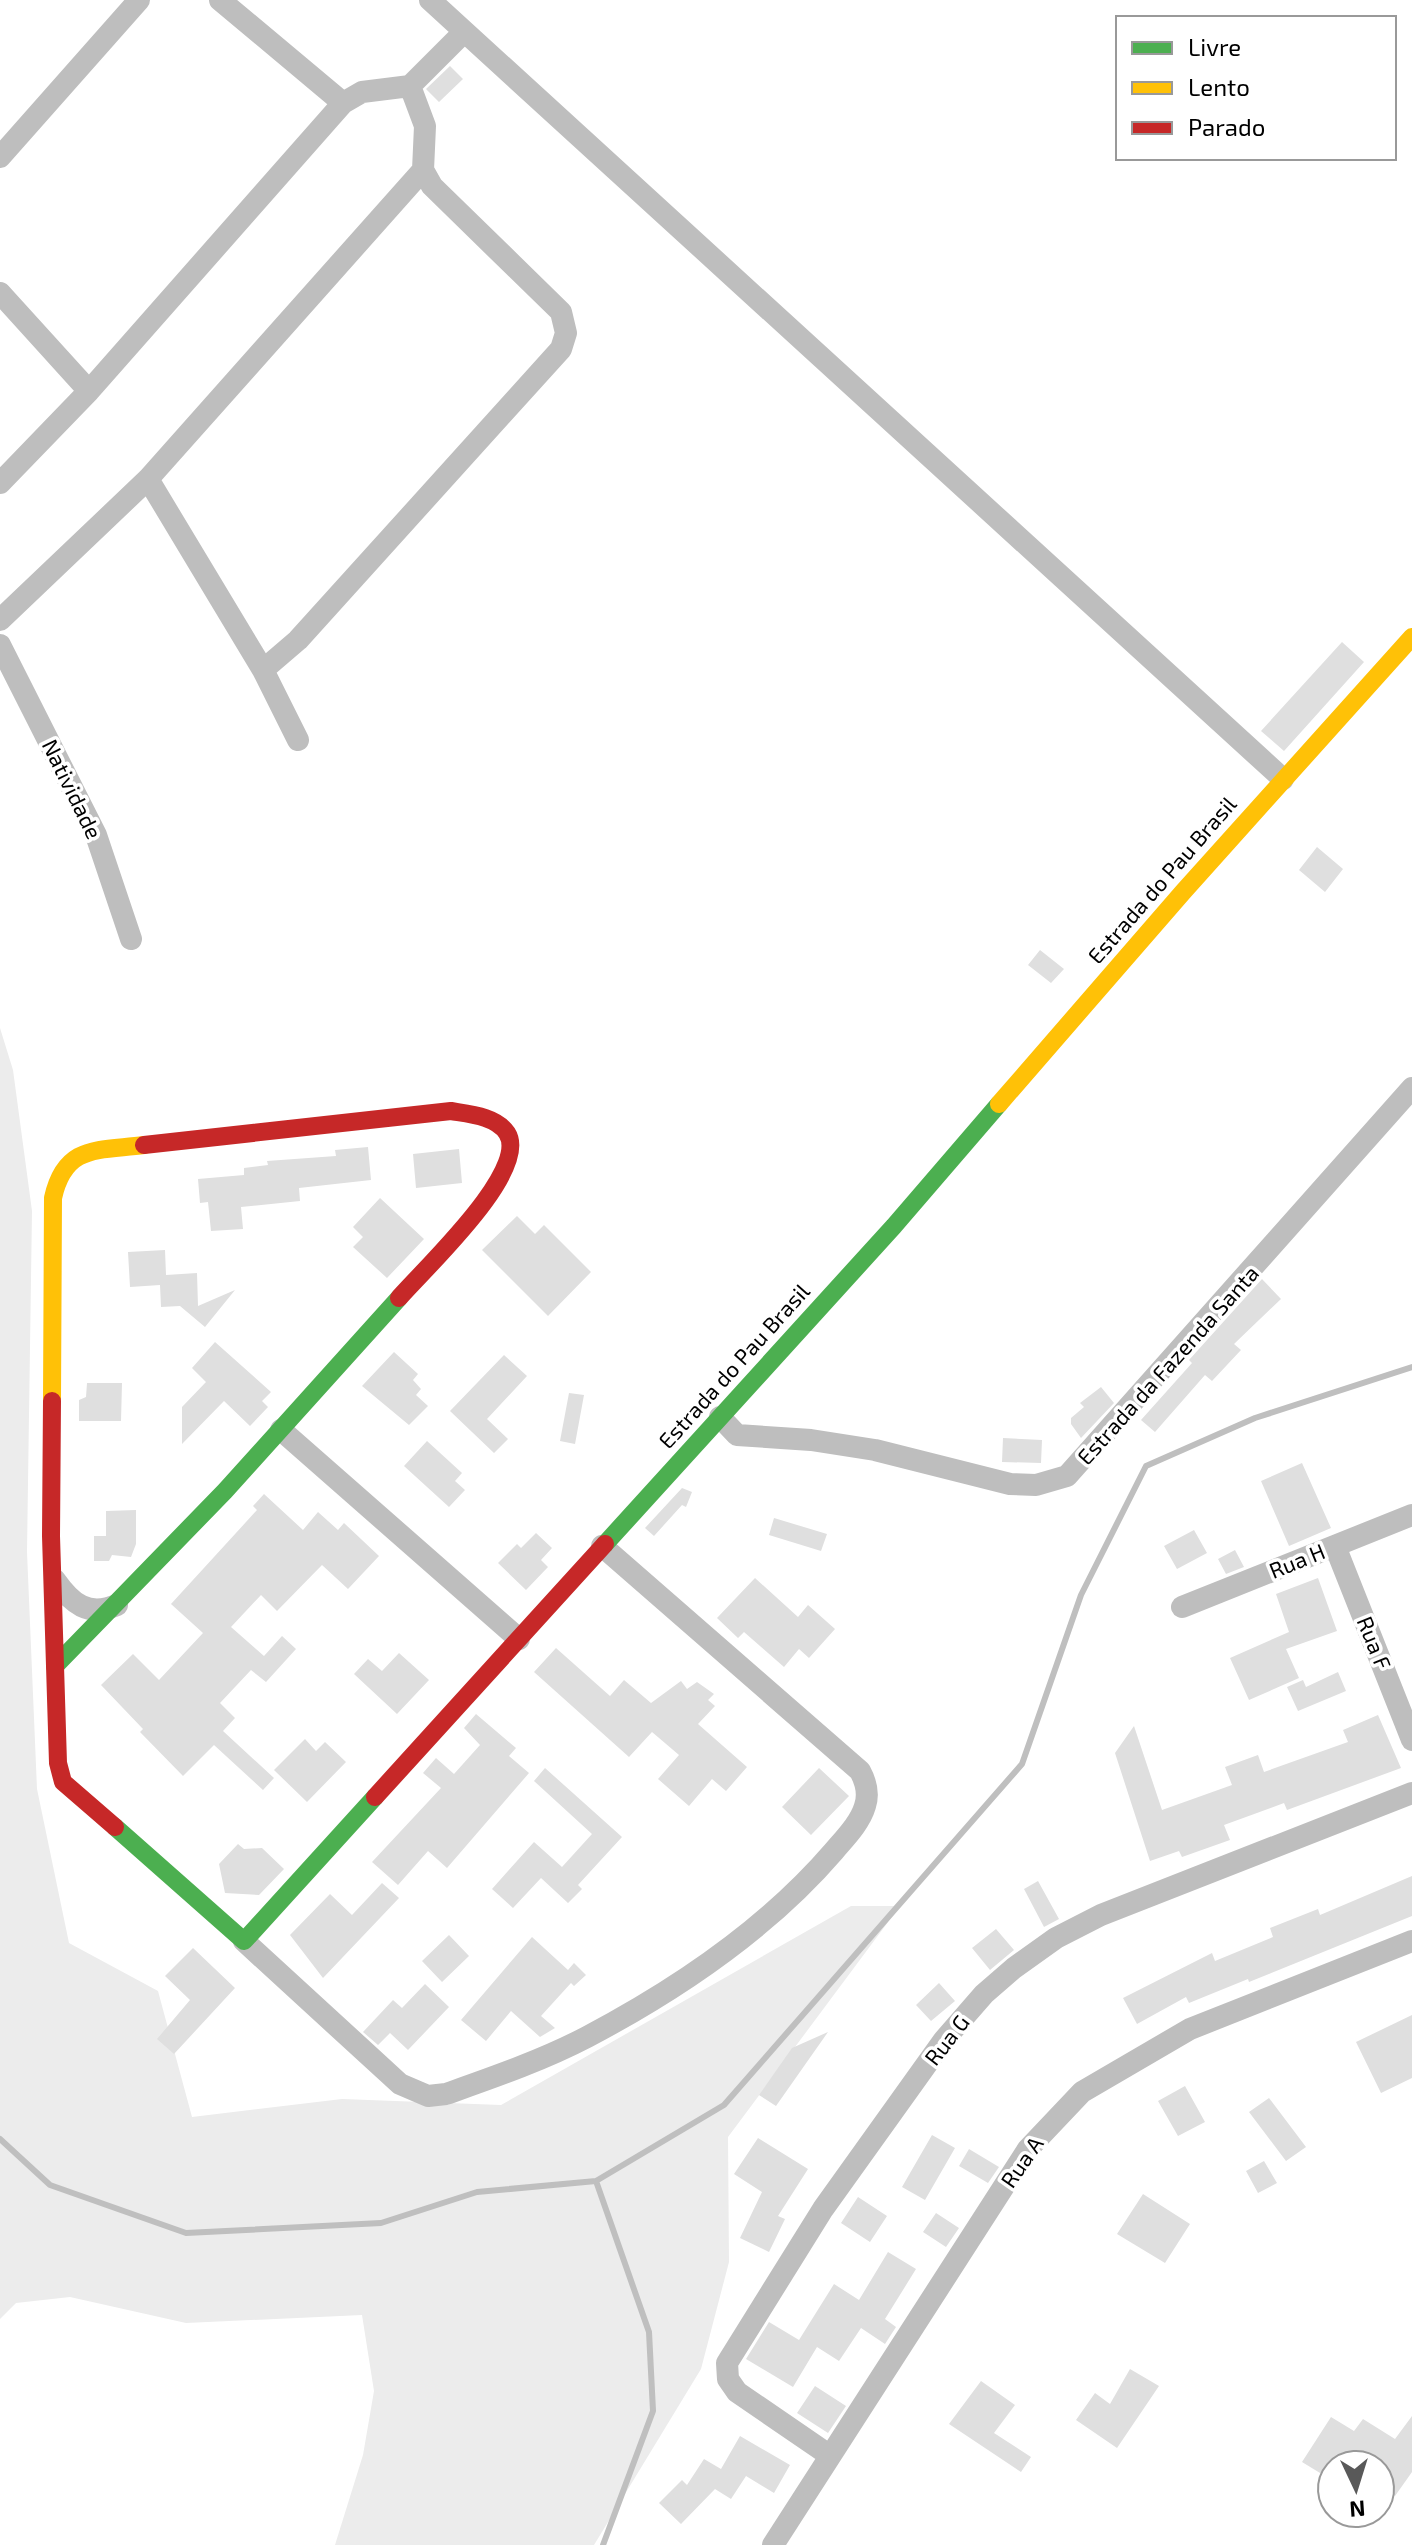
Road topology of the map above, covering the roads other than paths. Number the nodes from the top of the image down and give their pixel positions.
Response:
1 (139, 0) edge
2 (220, 0) edge
3 (430, 0) edge
4 (464, 32) junction
5 (410, 86) junction
6 (343, 103) junction
7 (0, 157) edge
8 (423, 170) junction
9 (0, 293) edge
10 (89, 391) junction
11 (148, 479) junction
12 (0, 483) edge
13 (0, 620) edge
14 (1412, 637) edge
15 (0, 645) edge
16 (263, 670) junction
17 (298, 740) dead end
18 (1283, 779) junction
19 (131, 939) dead end
20 (1412, 1088) edge
21 (720, 1417) junction
22 (281, 1430) junction
23 (1412, 1515) edge
24 (602, 1546) junction
25 (1335, 1546) junction
26 (55, 1580) junction
27 (118, 1604) junction
28 (1182, 1607) dead end
29 (519, 1639) junction
30 (55, 1666) junction
31 (1412, 1740) edge
32 (1412, 1793) edge
33 (244, 1941) junction
34 (1412, 1941) edge
35 (829, 2455) junction
36 (773, 2545) edge

1 - 7 street
2 - 6 street
3 - 4 street
4 - 5 street
4 - 18 street
5 - 6 street
5 - 8 street
6 - 10 street
8 - 11 street
8 - 16 street
9 - 10 street
10 - 12 street
11 - 13 street
11 - 16 street
14 - 18 street, Estrada do Pau Brasil
15 - 19 street, Natividade
16 - 17 street
18 - 21 street, Estrada do Pau Brasil
20 - 21 street, Estrada da Fazenda Santa
21 - 24 street, Estrada do Pau Brasil
22 - 26 street
22 - 27 street
22 - 29 street
23 - 25 street, Rua H
24 - 29 street, Estrada do Pau Brasil
24 - 33 street
25 - 28 street, Rua H
25 - 31 street, Rua F
26 - 27 street
26 - 30 street
27 - 30 street
29 - 33 street, Estrada do Pau Brasil
30 - 33 street
32 - 35 street, Rua G
34 - 35 street, Rua A
35 - 36 street, Rua A

